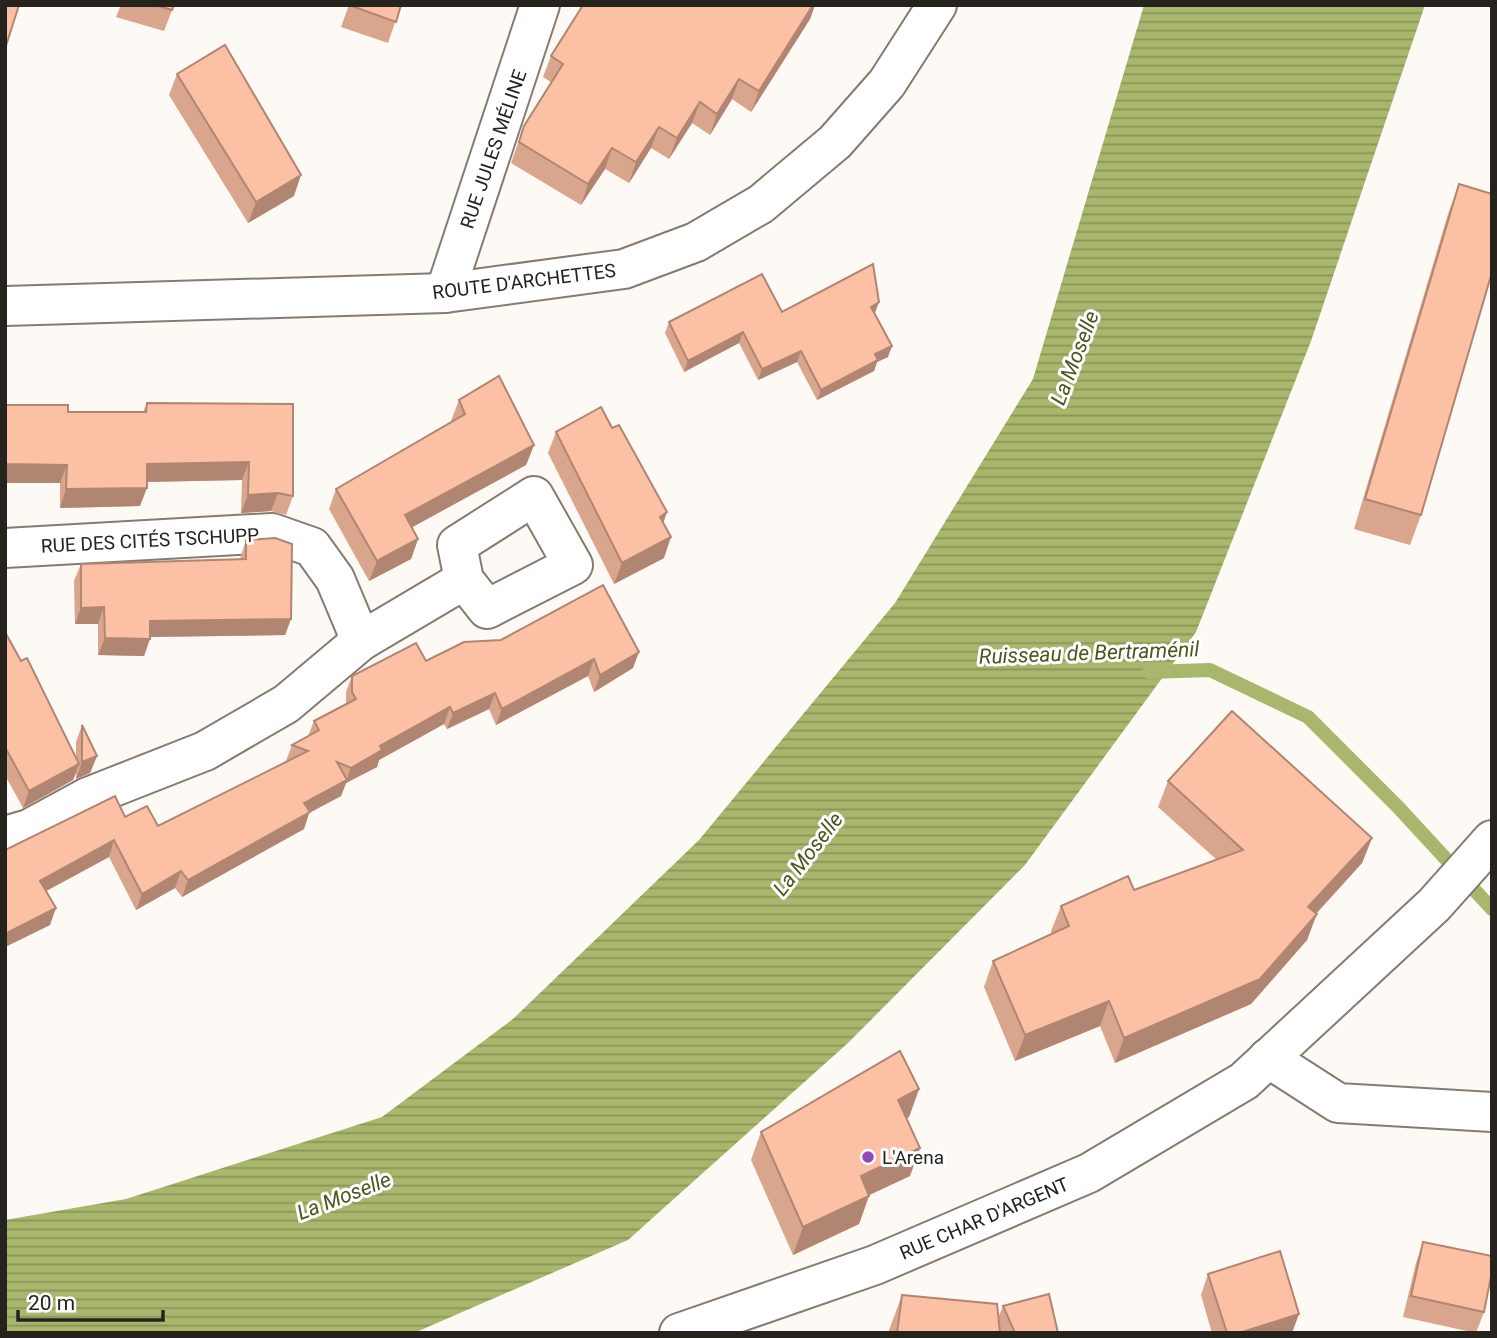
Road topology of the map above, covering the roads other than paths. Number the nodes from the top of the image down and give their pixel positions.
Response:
1 (540, 5) edge
2 (937, 5) edge
3 (445, 293) junction
4 (5, 306) edge
5 (5, 548) edge
6 (464, 580) dead end
7 (361, 641) junction
8 (5, 835) edge
9 (1492, 840) edge
10 (1268, 1058) junction
11 (1492, 1112) edge
12 (678, 1333) edge

1 - 3 street, RUE JULES MÉLINE
2 - 3 street, ROUTE D'ARCHETTES
3 - 4 street, ROUTE D'ARCHETTES
5 - 7 street, RUE DES CITÉS TSCHUPP
6 - 7 street
7 - 8 street
9 - 10 street, RUE CHAR D'ARGENT
10 - 11 street
10 - 12 street, RUE CHAR D'ARGENT

